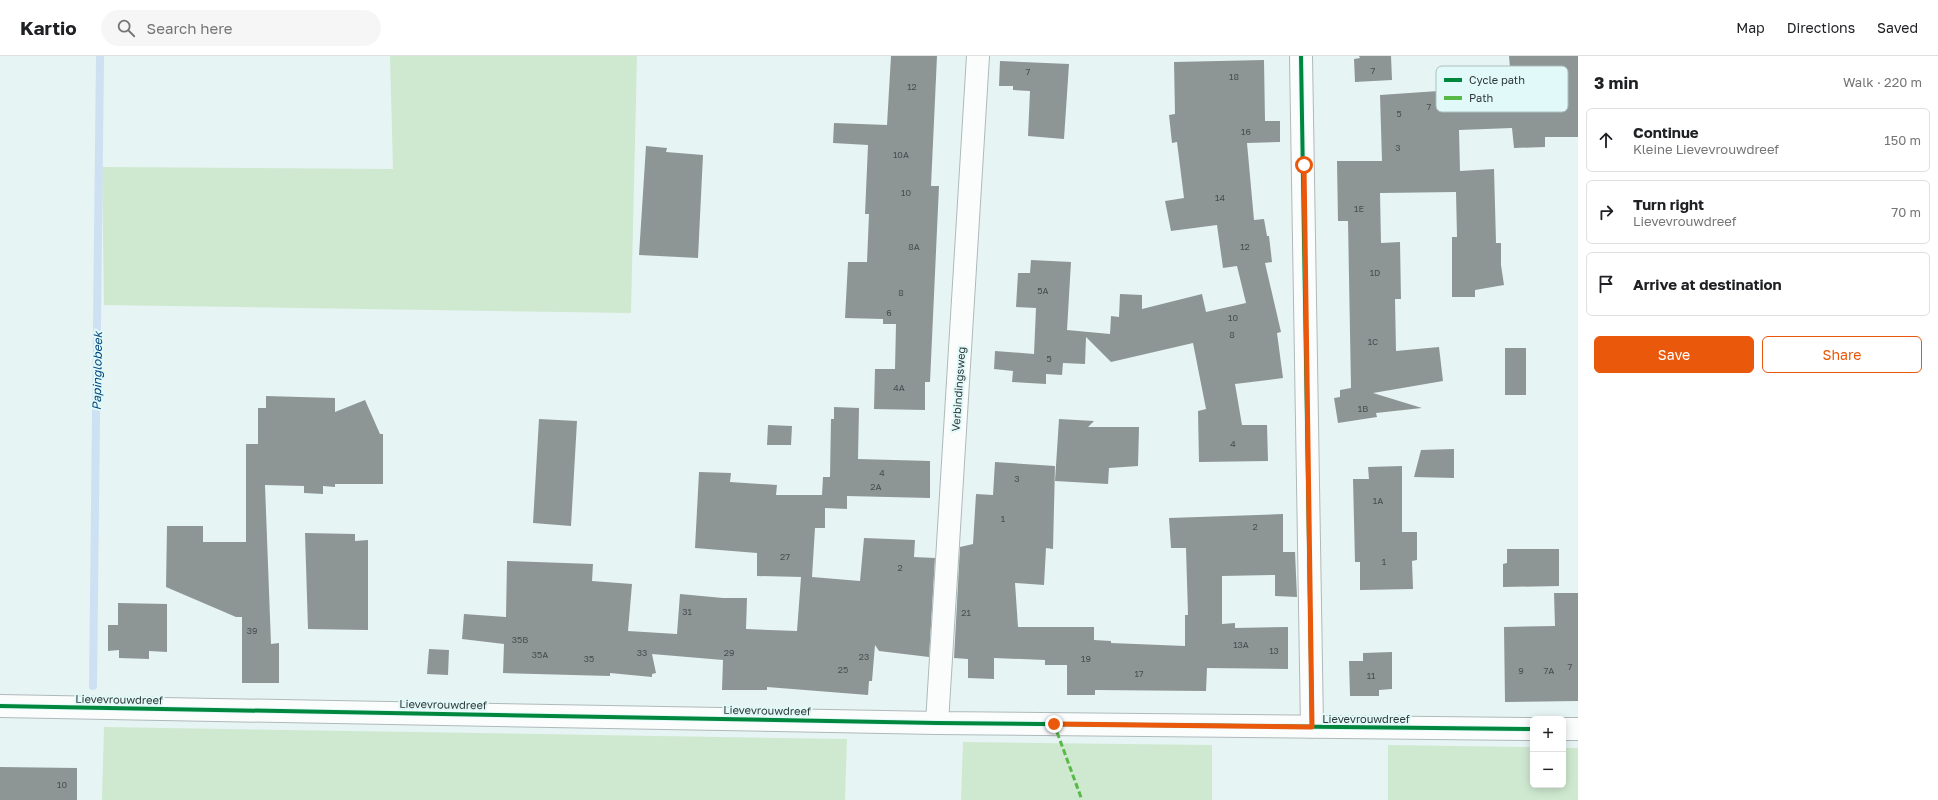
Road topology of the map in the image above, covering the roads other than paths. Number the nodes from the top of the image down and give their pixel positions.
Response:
1 (978, 56) edge
2 (1301, 56) edge
3 (0, 706) edge
4 (937, 723) junction
5 (1312, 727) junction
6 (1530, 729) edge
7 (1566, 729) edge
8 (1578, 729) edge

1 - 4 street, Verbindingsweg
2 - 5 street
3 - 4 street, Lievevrouwdreef
4 - 5 street, Lievevrouwdreef
5 - 6 street, Lievevrouwdreef
7 - 8 street

